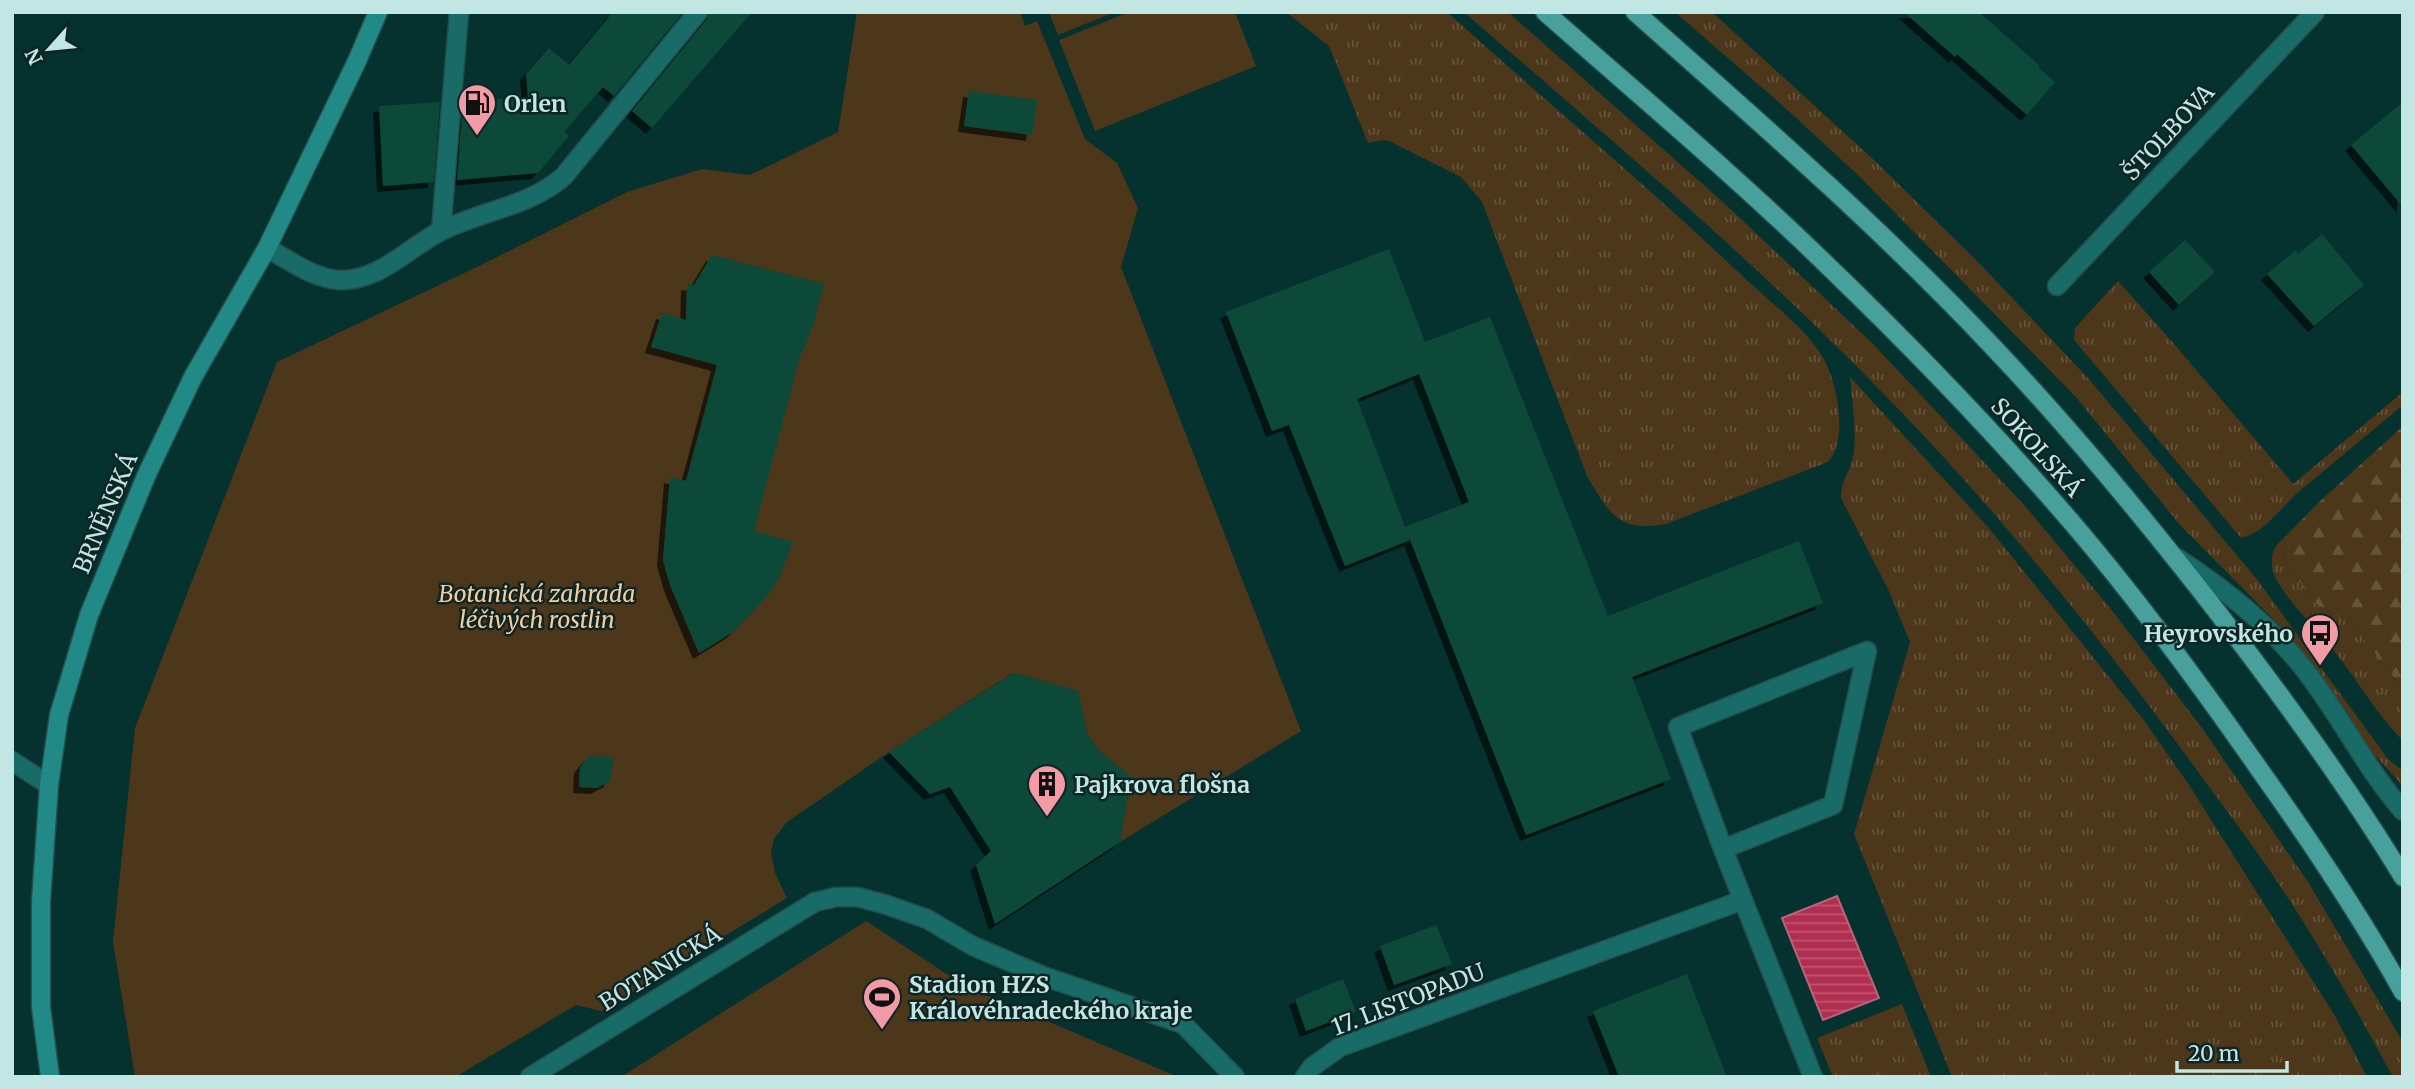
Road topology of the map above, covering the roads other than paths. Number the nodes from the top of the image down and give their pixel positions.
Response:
1 (377, 12) edge
2 (458, 12) edge
3 (698, 12) edge
4 (1545, 12) edge
5 (1635, 12) edge
6 (2315, 12) edge
7 (441, 231) junction
8 (267, 248) junction
9 (2057, 286) dead end
10 (2173, 555) junction
11 (12, 761) edge
12 (49, 785) junction
13 (2403, 811) edge
14 (1723, 849) junction
15 (2403, 877) edge
16 (1743, 900) junction
17 (2403, 992) edge
18 (50, 1077) edge
19 (530, 1077) edge
20 (1235, 1077) edge
21 (1306, 1077) edge
22 (1813, 1077) edge

1 - 8 street, BRNĚNSKÁ
2 - 7 street
3 - 7 street
4 - 17 main road, SOKOLSKÁ
5 - 10 main road, SOKOLSKÁ
6 - 9 street, ŠTOLBOVA
7 - 8 street
8 - 12 street, BRNĚNSKÁ
10 - 13 street
10 - 15 main road, SOKOLSKÁ
11 - 12 street
12 - 18 street, BRNĚNSKÁ
14 - 14 street
14 - 16 street
16 - 21 street, 17. LISTOPADU
16 - 22 street
19 - 20 street, BOTANICKÁ

